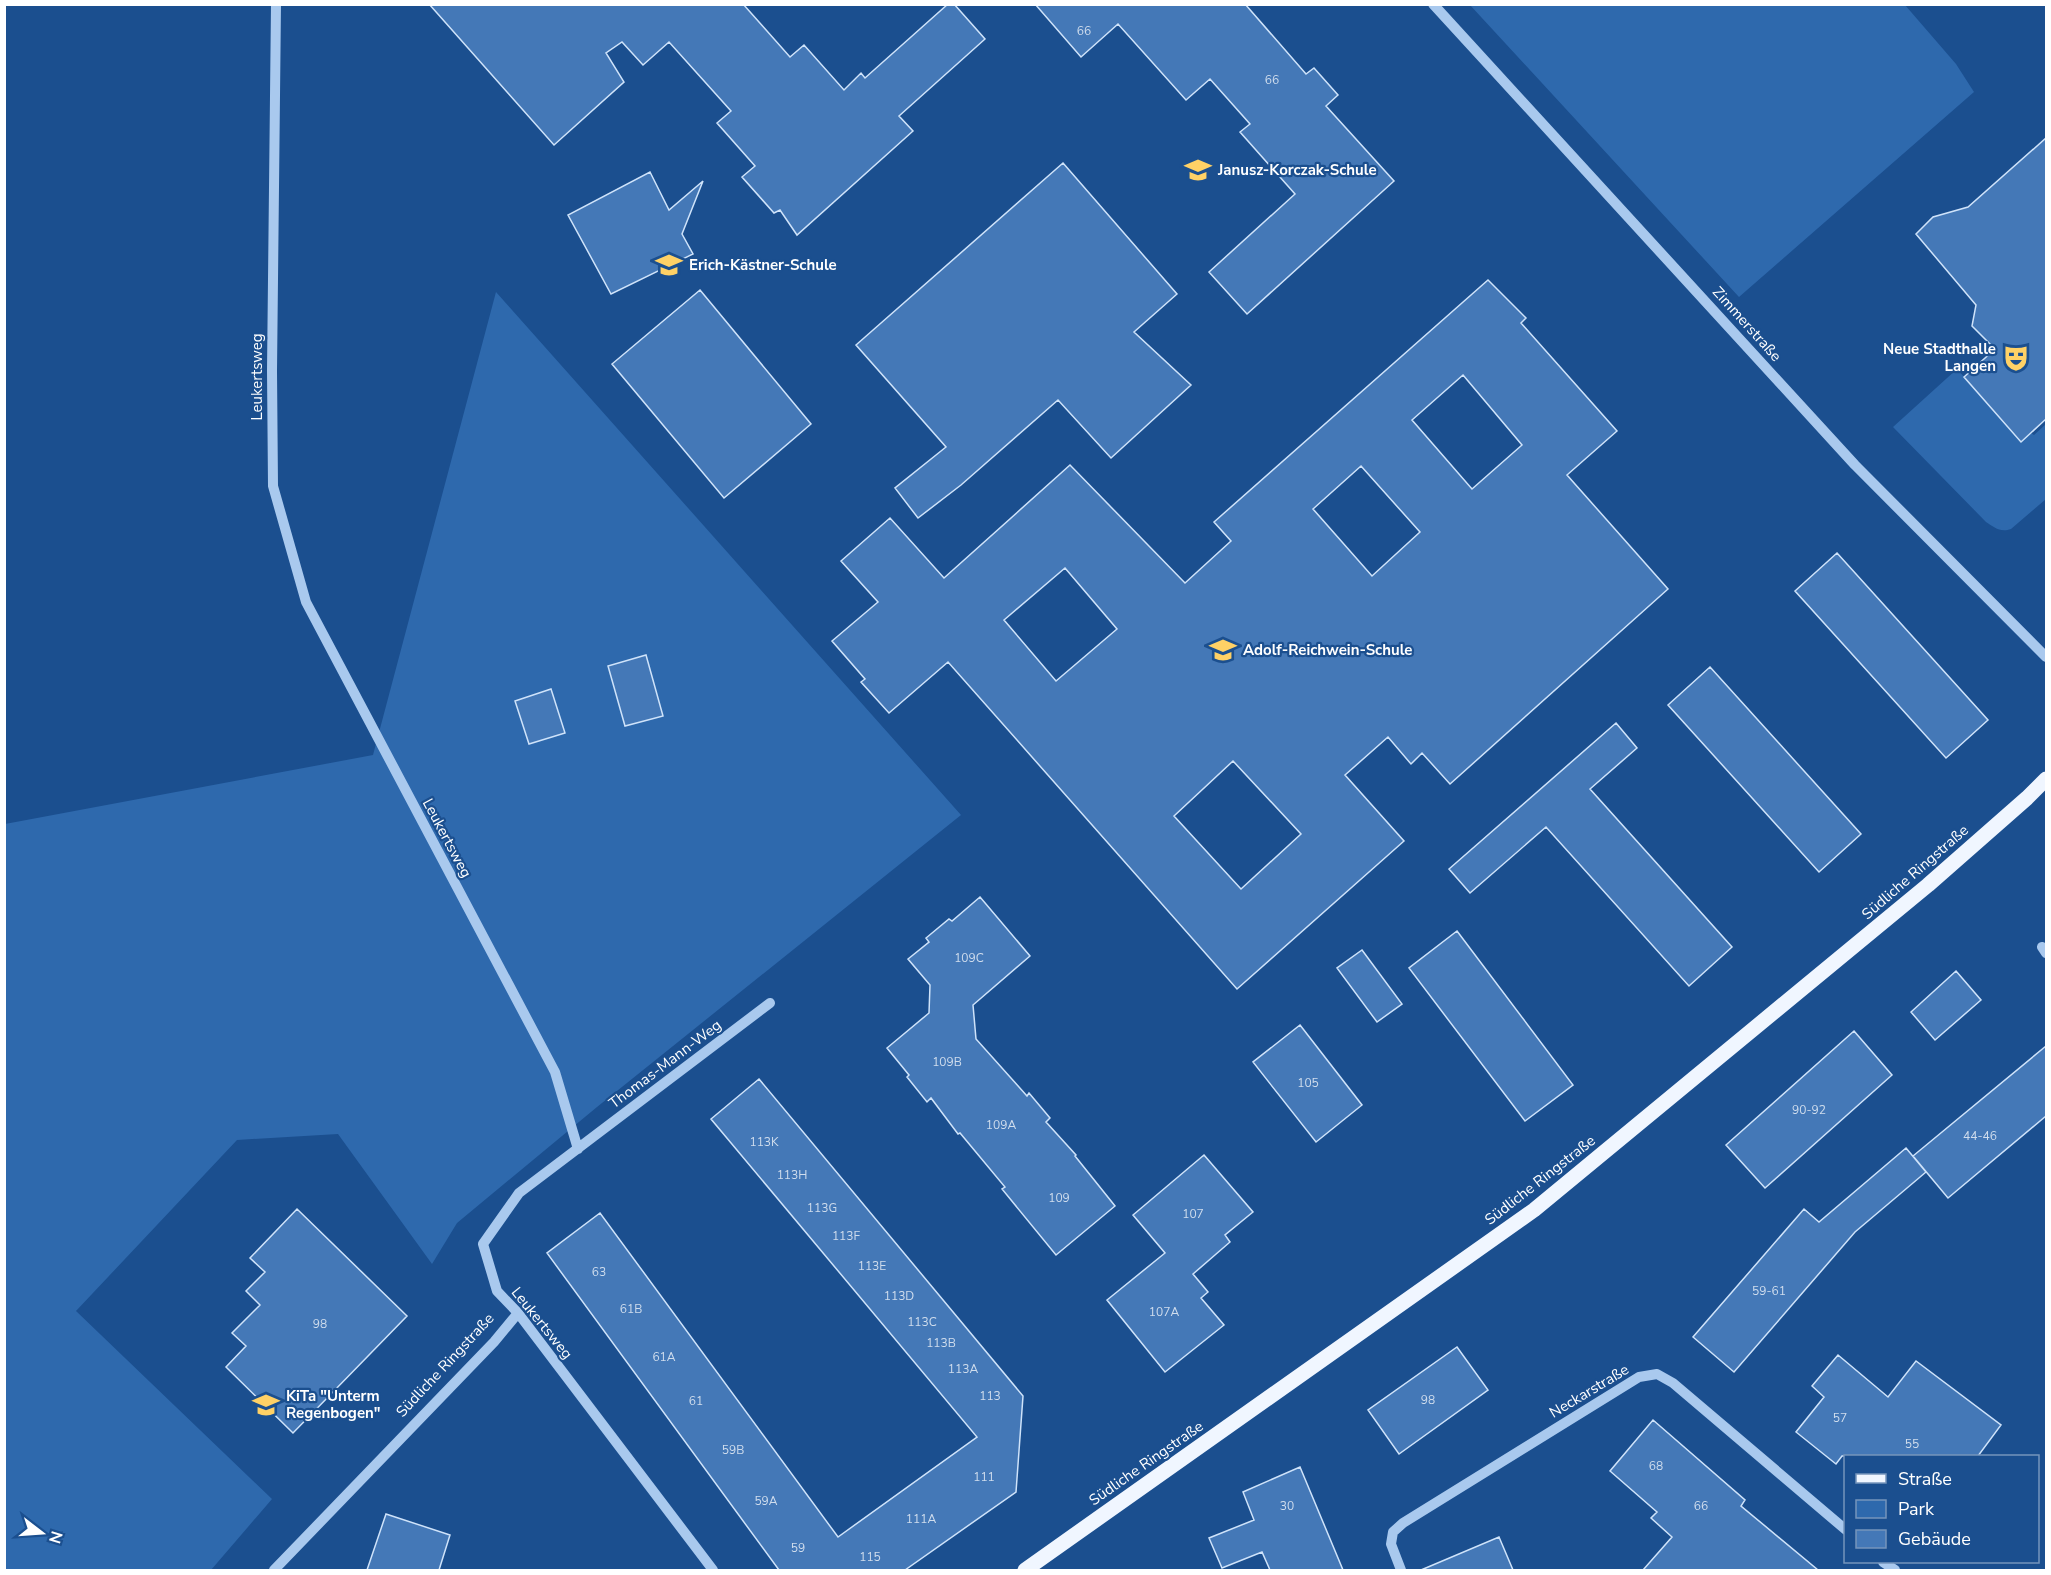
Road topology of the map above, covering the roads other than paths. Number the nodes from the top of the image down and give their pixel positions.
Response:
1 (276, 4) edge
2 (1433, 4) edge
3 (2046, 657) edge
4 (2046, 779) edge
5 (770, 1003) dead end
6 (578, 1149) junction
7 (518, 1312) junction
8 (1844, 1529) edge
9 (274, 1570) edge
10 (713, 1570) edge
11 (1026, 1570) edge
12 (1401, 1570) edge

1 - 6 street, Leukertsweg
2 - 3 street, Zimmerstraße
4 - 11 main road, Südliche Ringstraße
5 - 6 street, Thomas-Mann-Weg
6 - 7 street, Leukertsweg
7 - 9 street, Südliche Ringstraße
7 - 10 street, Leukertsweg
8 - 12 street, Neckarstraße

